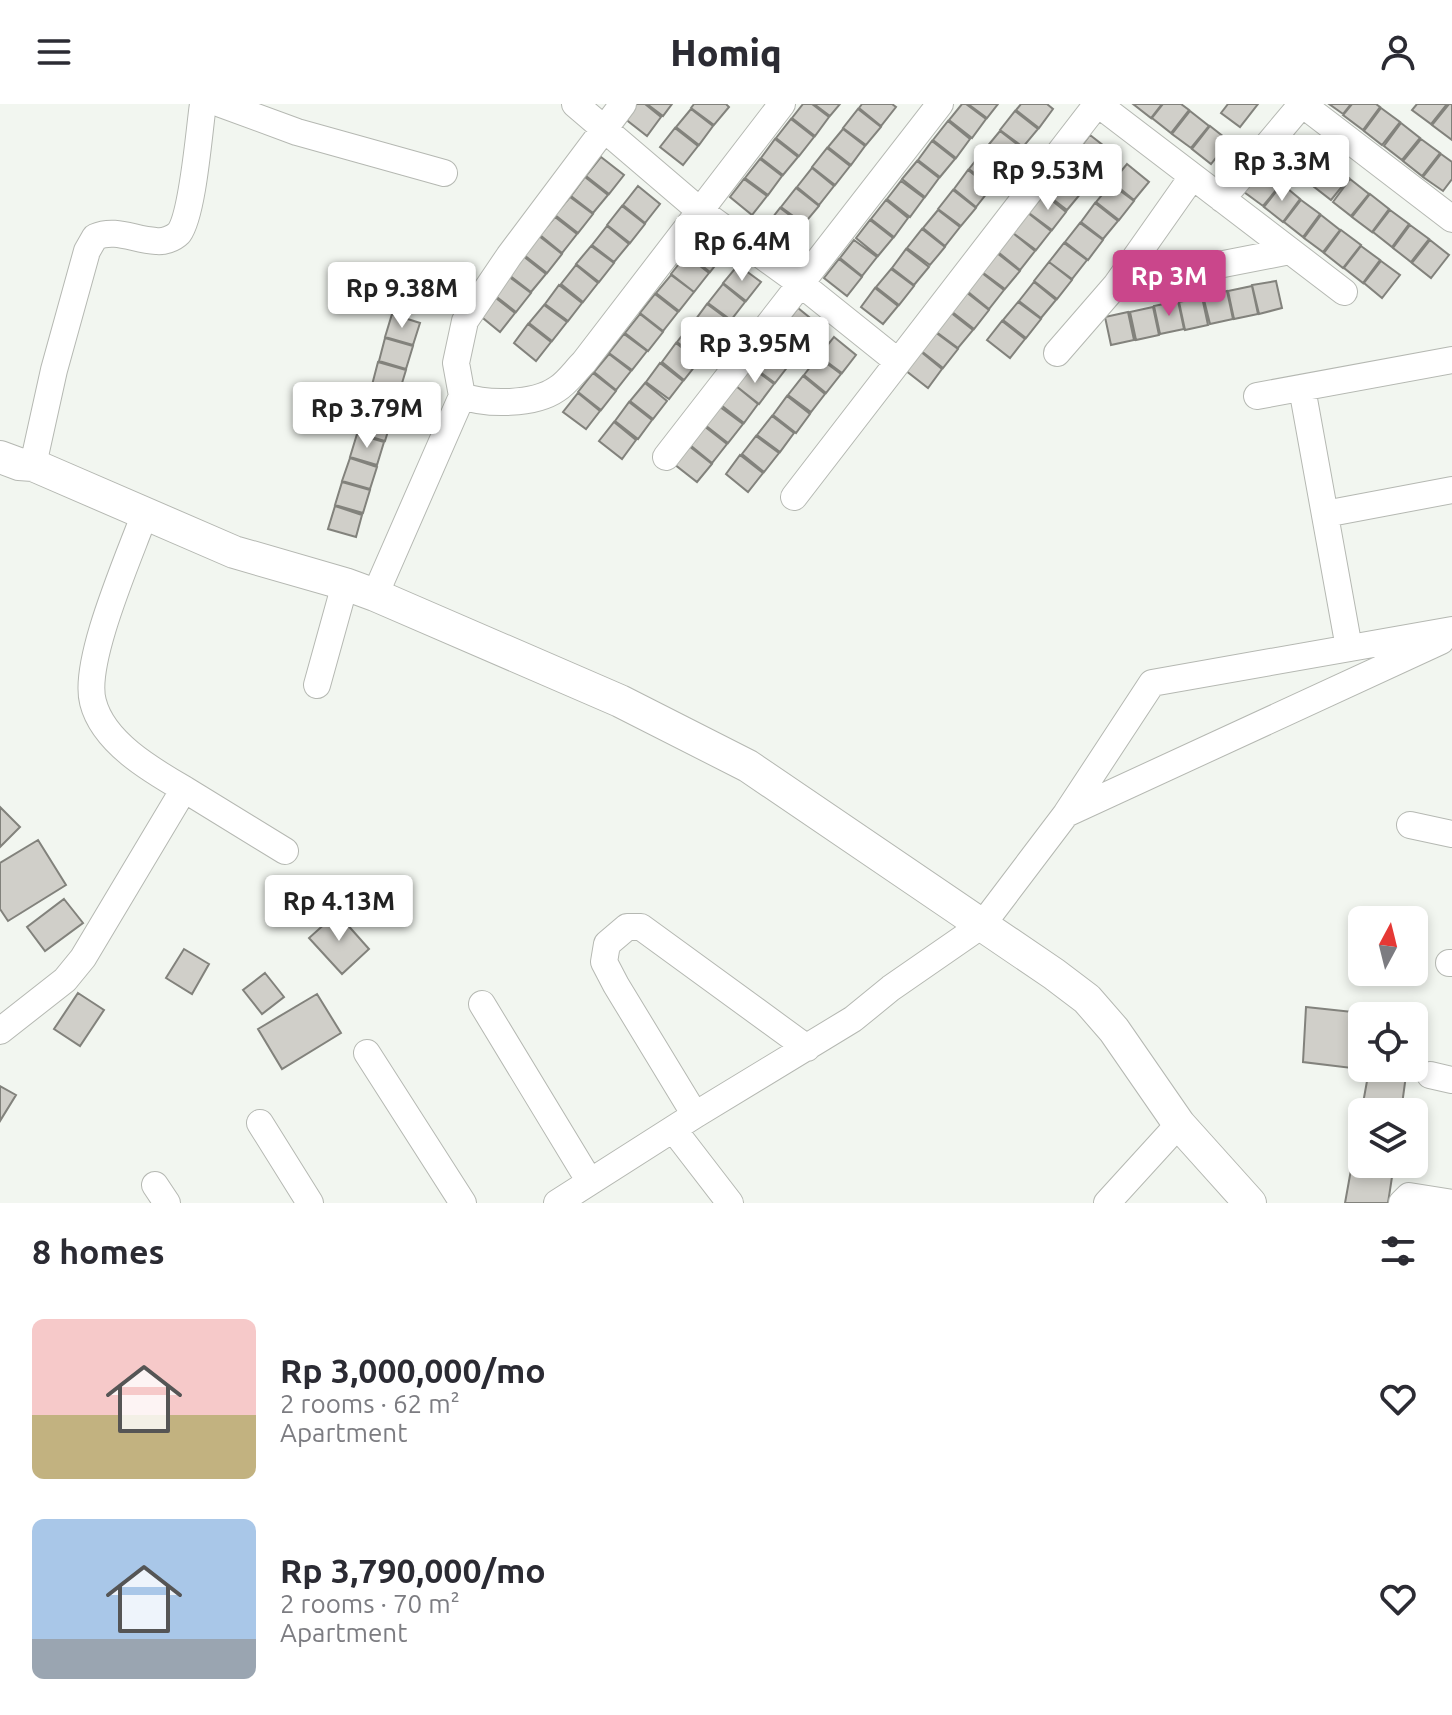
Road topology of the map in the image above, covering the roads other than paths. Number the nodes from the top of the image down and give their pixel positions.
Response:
1 (203, 104) edge
2 (221, 104) edge
3 (575, 104) edge
4 (623, 104) edge
5 (782, 104) edge
6 (940, 104) edge
7 (1098, 104) edge
8 (1302, 104) edge
9 (604, 129) junction
10 (444, 173) dead end
11 (1192, 177) junction
12 (1222, 199) junction
13 (699, 210) junction
14 (1452, 219) edge
15 (1290, 251) junction
16 (801, 284) junction
17 (1116, 285) junction
18 (1344, 292) dead end
19 (1057, 353) dead end
20 (1452, 360) edge
21 (897, 361) junction
22 (1302, 388) junction
23 (462, 396) junction
24 (1257, 396) dead end
25 (0, 457) edge
26 (666, 457) dead end
27 (33, 465) junction
28 (1452, 490) edge
29 (794, 497) dead end
30 (145, 513) junction
31 (1325, 514) junction
32 (345, 584) junction
33 (375, 595) junction
34 (1452, 630) edge
35 (1452, 636) edge
36 (1349, 648) junction
37 (317, 685) dead end
38 (184, 789) junction
39 (1066, 814) junction
40 (1410, 825) dead end
41 (1452, 834) edge
42 (285, 851) dead end
43 (982, 925) junction
44 (482, 1004) dead end
45 (0, 1031) edge
46 (807, 1048) junction
47 (367, 1053) dead end
48 (684, 1122) junction
49 (260, 1123) dead end
50 (1179, 1124) junction
51 (578, 1195) edge
52 (310, 1203) edge
53 (463, 1203) edge
54 (730, 1203) edge
55 (1107, 1203) edge
56 (1250, 1203) edge
57 (1402, 1203) edge
58 (1452, 1203) edge

1 - 27 street
2 - 10 street
3 - 9 street
4 - 9 street
5 - 13 street
6 - 16 street
7 - 11 street
7 - 21 street
8 - 12 street
8 - 14 street
9 - 13 street
9 - 23 street
11 - 12 street
11 - 17 street
12 - 15 street
13 - 16 street
13 - 23 street
15 - 17 street
15 - 18 street
16 - 21 street
16 - 26 street
17 - 19 street
20 - 22 street
21 - 29 street
22 - 24 street
22 - 31 street
23 - 33 street
25 - 27 street
27 - 30 street
28 - 31 street
30 - 32 street
30 - 38 street
31 - 36 street
32 - 33 street
32 - 37 street
33 - 43 street
34 - 36 street
35 - 39 street
36 - 39 street
38 - 42 street
38 - 45 street
39 - 43 street
40 - 41 street
43 - 46 street
43 - 50 street
44 - 51 street
46 - 48 street
46 - 48 street
47 - 53 street
48 - 51 street
48 - 54 street
49 - 52 street
50 - 55 street
50 - 56 street
57 - 58 street

